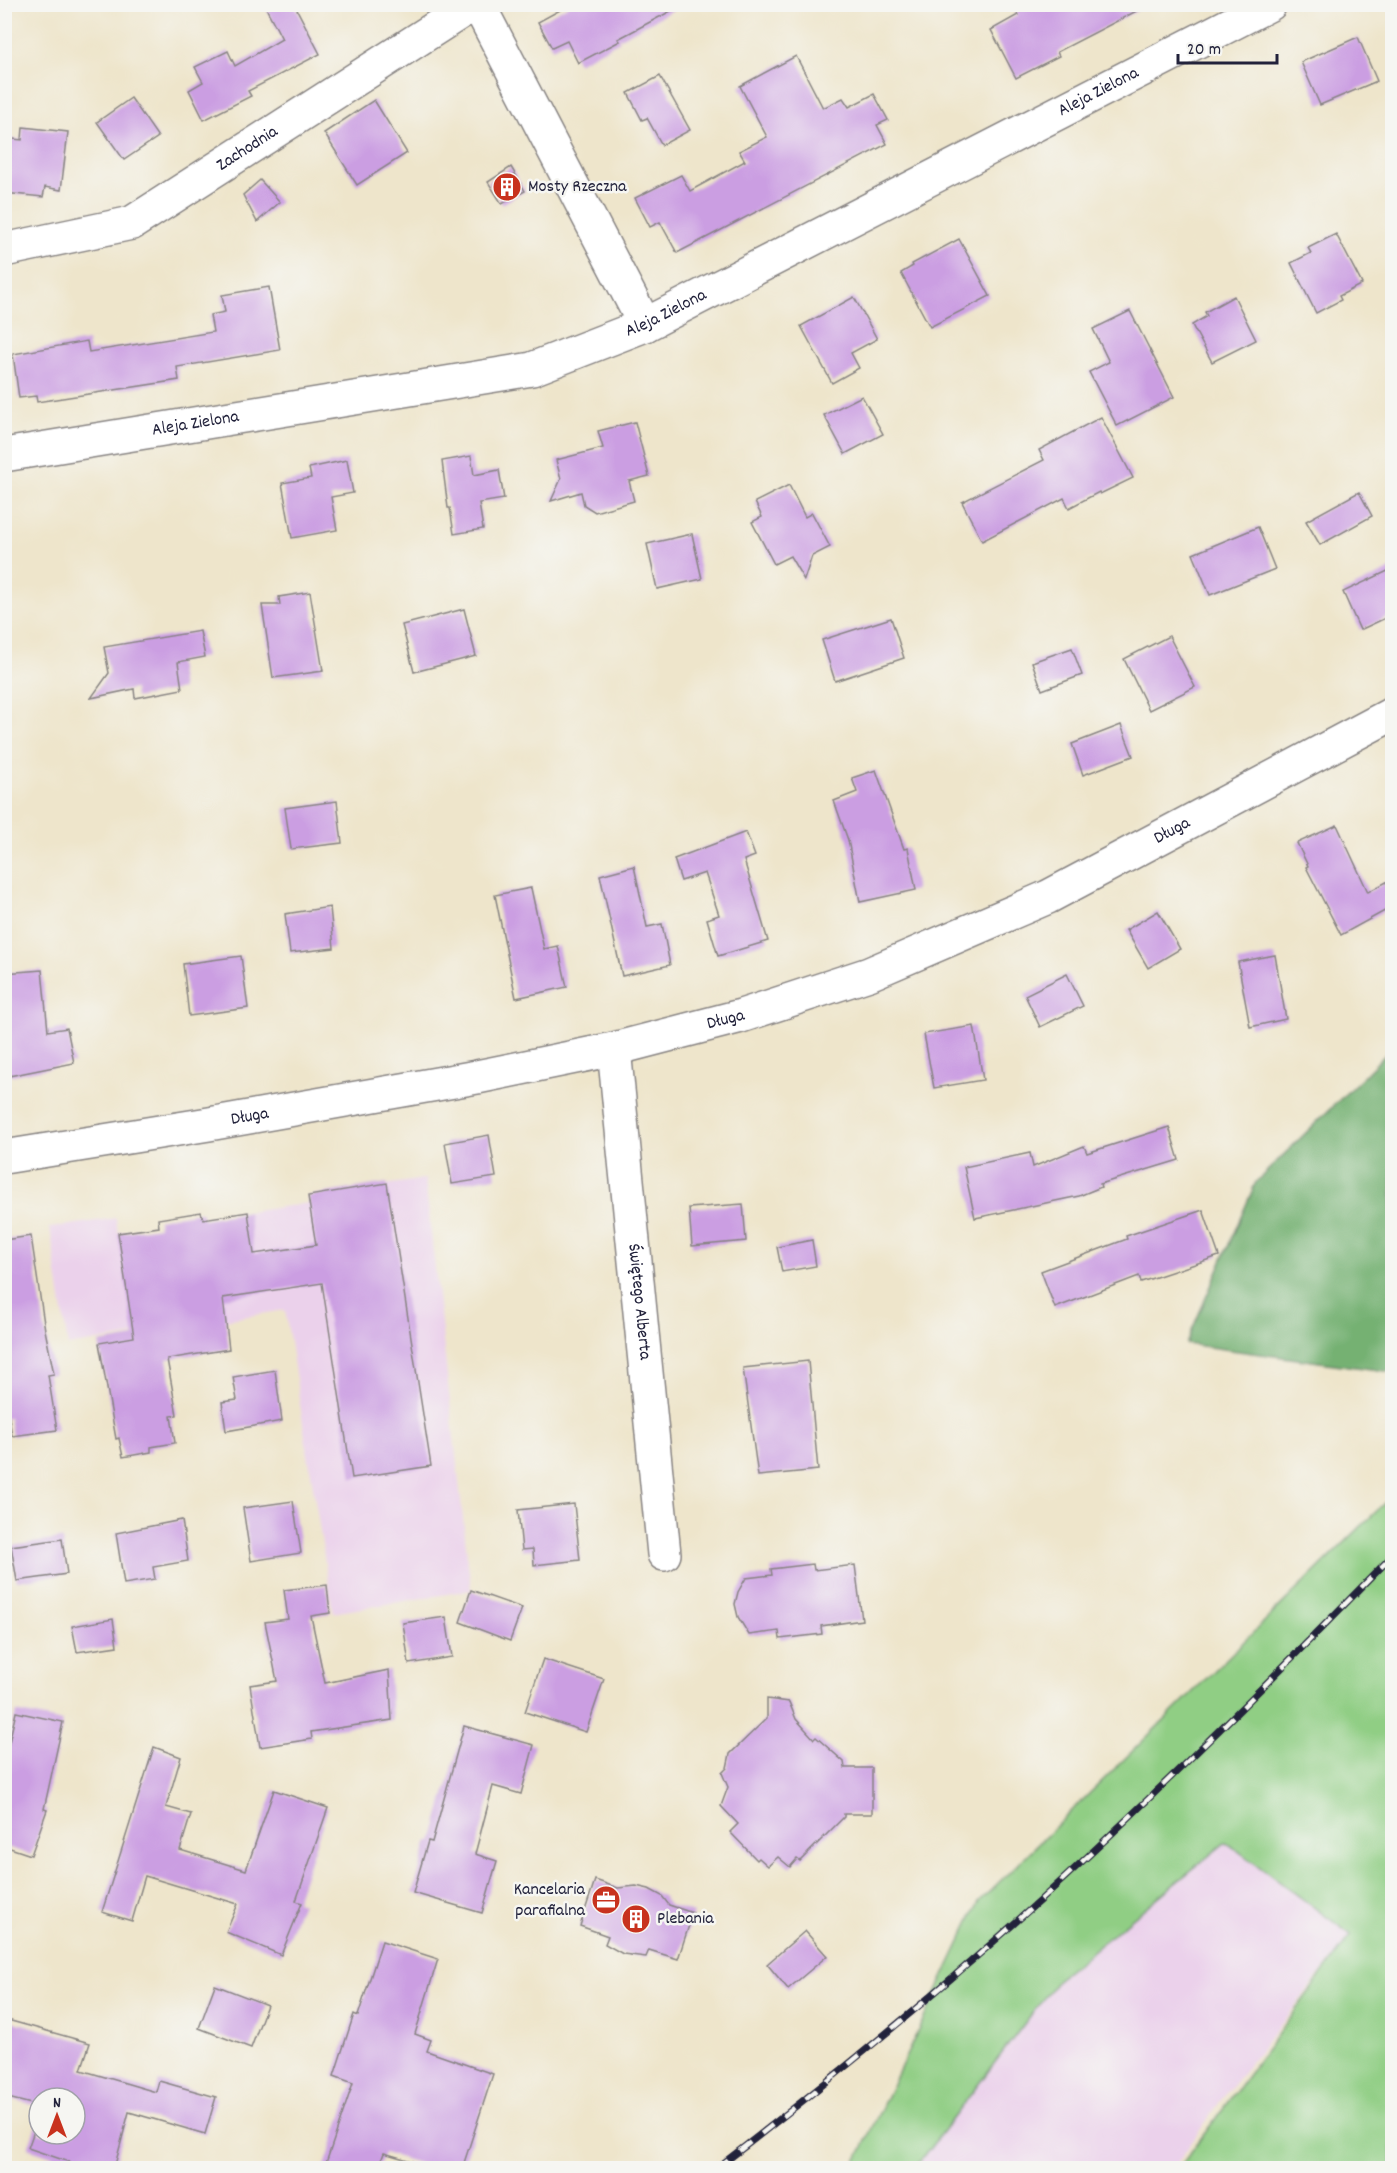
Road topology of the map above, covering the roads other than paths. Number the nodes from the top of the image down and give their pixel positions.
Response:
1 (476, 4) edge
2 (1270, 4) edge
3 (4, 250) edge
4 (645, 325) junction
5 (4, 455) edge
6 (1392, 714) edge
7 (614, 1049) junction
8 (4, 1157) edge
9 (663, 1554) dead end

1 - 3 street, Zachodnia
1 - 4 street
2 - 4 street, Aleja Zielona
4 - 5 street, Aleja Zielona
6 - 7 street, Długa
7 - 8 street, Długa
7 - 9 street, Świętego Alberta

